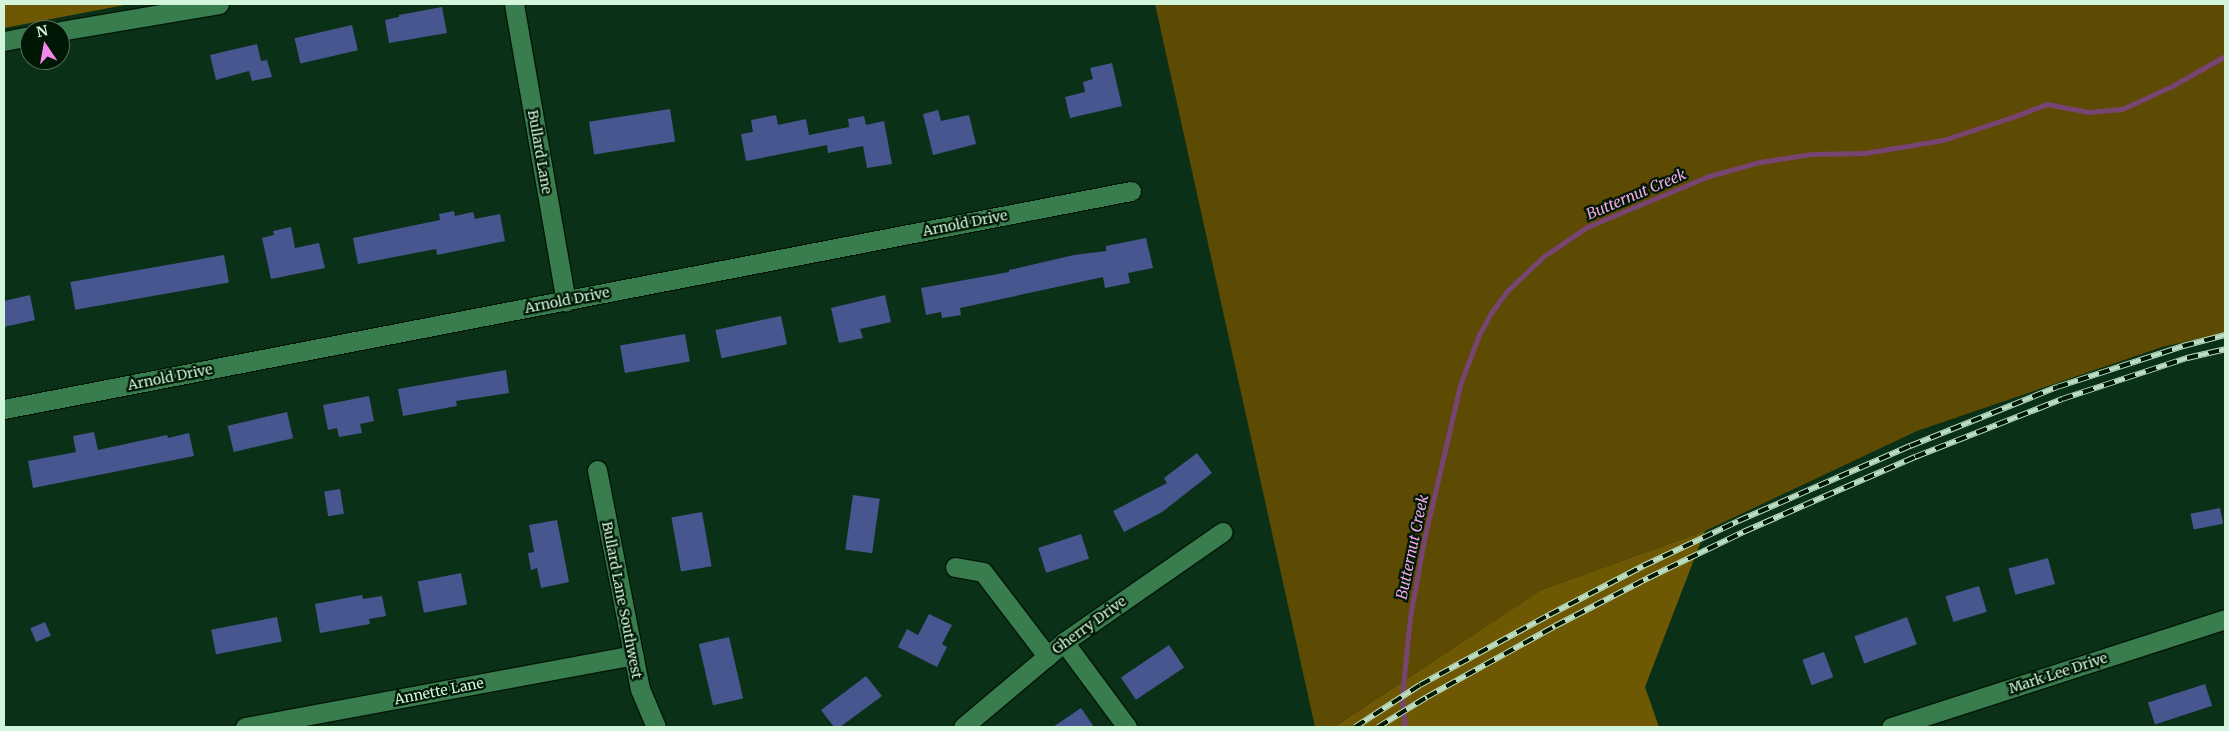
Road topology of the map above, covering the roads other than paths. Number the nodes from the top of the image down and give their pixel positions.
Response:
1 (219, 4) edge
2 (514, 4) edge
3 (70, 29) edge
4 (20, 38) edge
5 (4, 41) edge
6 (1131, 191) dead end
7 (566, 300) junction
8 (4, 408) edge
9 (597, 470) dead end
10 (1222, 532) dead end
11 (955, 567) dead end
12 (2225, 618) edge
13 (1064, 642) junction
14 (633, 655) junction
15 (1047, 656) junction
16 (1913, 724) edge
17 (245, 727) edge
18 (656, 727) edge
19 (963, 727) edge
20 (1127, 727) edge
21 (1891, 727) edge

1 - 3 street
2 - 7 street, Bullard Lane
4 - 5 street
6 - 7 street, Arnold Drive
7 - 8 street, Arnold Drive
9 - 14 street, Bullard Lane Southwest
10 - 13 street, Gherry Drive
11 - 15 street
12 - 16 street, Mark Lee Drive
13 - 15 street, Gherry Drive
13 - 20 street
14 - 17 street, Annette Lane
14 - 18 street, Bullard Lane Southwest
15 - 19 street, Gherry Drive
16 - 21 street, Mark Lee Drive

